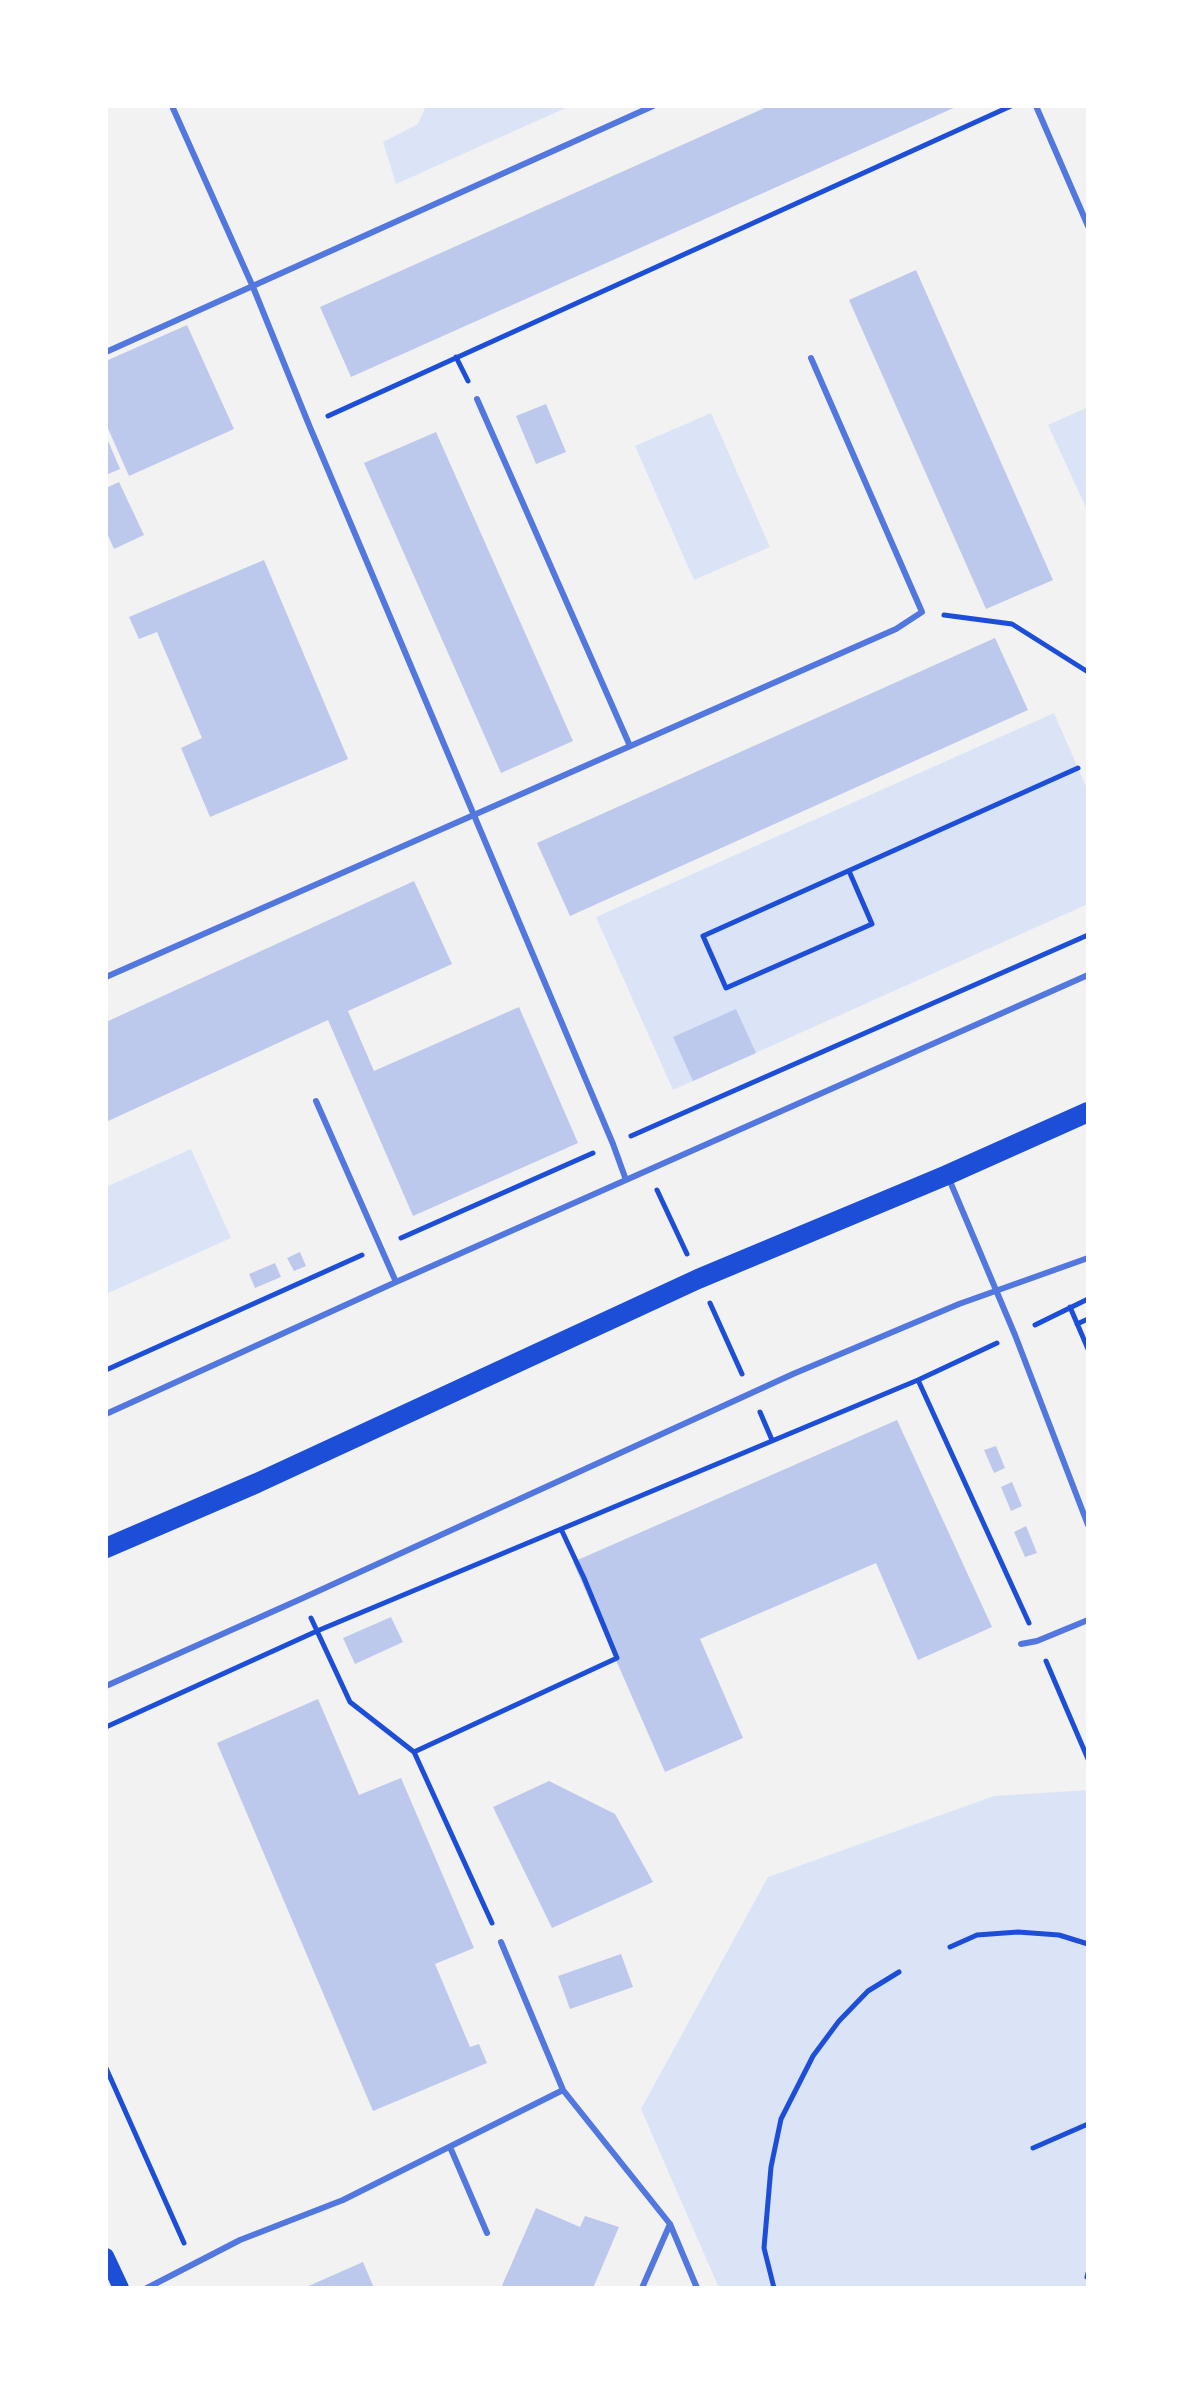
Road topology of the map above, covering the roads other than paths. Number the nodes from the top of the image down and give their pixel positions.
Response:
1 (172, 106) edge
2 (653, 106) edge
3 (1036, 106) edge
4 (1088, 226) edge
5 (253, 287) junction
6 (106, 352) edge
7 (811, 358) dead end
8 (477, 399) dead end
9 (630, 746) junction
10 (475, 816) junction
11 (1088, 975) edge
12 (106, 977) edge
13 (316, 1101) dead end
14 (1088, 1112) edge
15 (947, 1175) junction
16 (626, 1180) junction
17 (1088, 1258) edge
18 (396, 1282) junction
19 (997, 1290) junction
20 (106, 1414) edge
21 (1088, 1525) edge
22 (106, 1548) edge
23 (1088, 1620) edge
24 (1021, 1644) dead end
25 (106, 1686) edge
26 (501, 1942) road end
27 (563, 2090) junction
28 (450, 2147) junction
29 (670, 2224) junction
30 (487, 2233) dead end
31 (106, 2256) edge
32 (121, 2288) edge
33 (147, 2288) edge
34 (642, 2288) edge
35 (697, 2288) edge

1 - 5 lane
2 - 5 lane
3 - 4 lane
5 - 6 lane
5 - 10 lane
7 - 9 lane
8 - 9 lane
9 - 10 lane
10 - 12 lane
10 - 16 lane
11 - 16 lane
13 - 18 lane
14 - 15 main road
15 - 19 lane
15 - 22 main road
16 - 18 lane
17 - 19 lane
18 - 20 lane
19 - 21 lane
19 - 25 lane
23 - 24 lane
26 - 27 lane
27 - 28 lane
27 - 29 lane
28 - 30 lane
28 - 33 lane
29 - 34 lane
29 - 35 lane
31 - 32 main road

